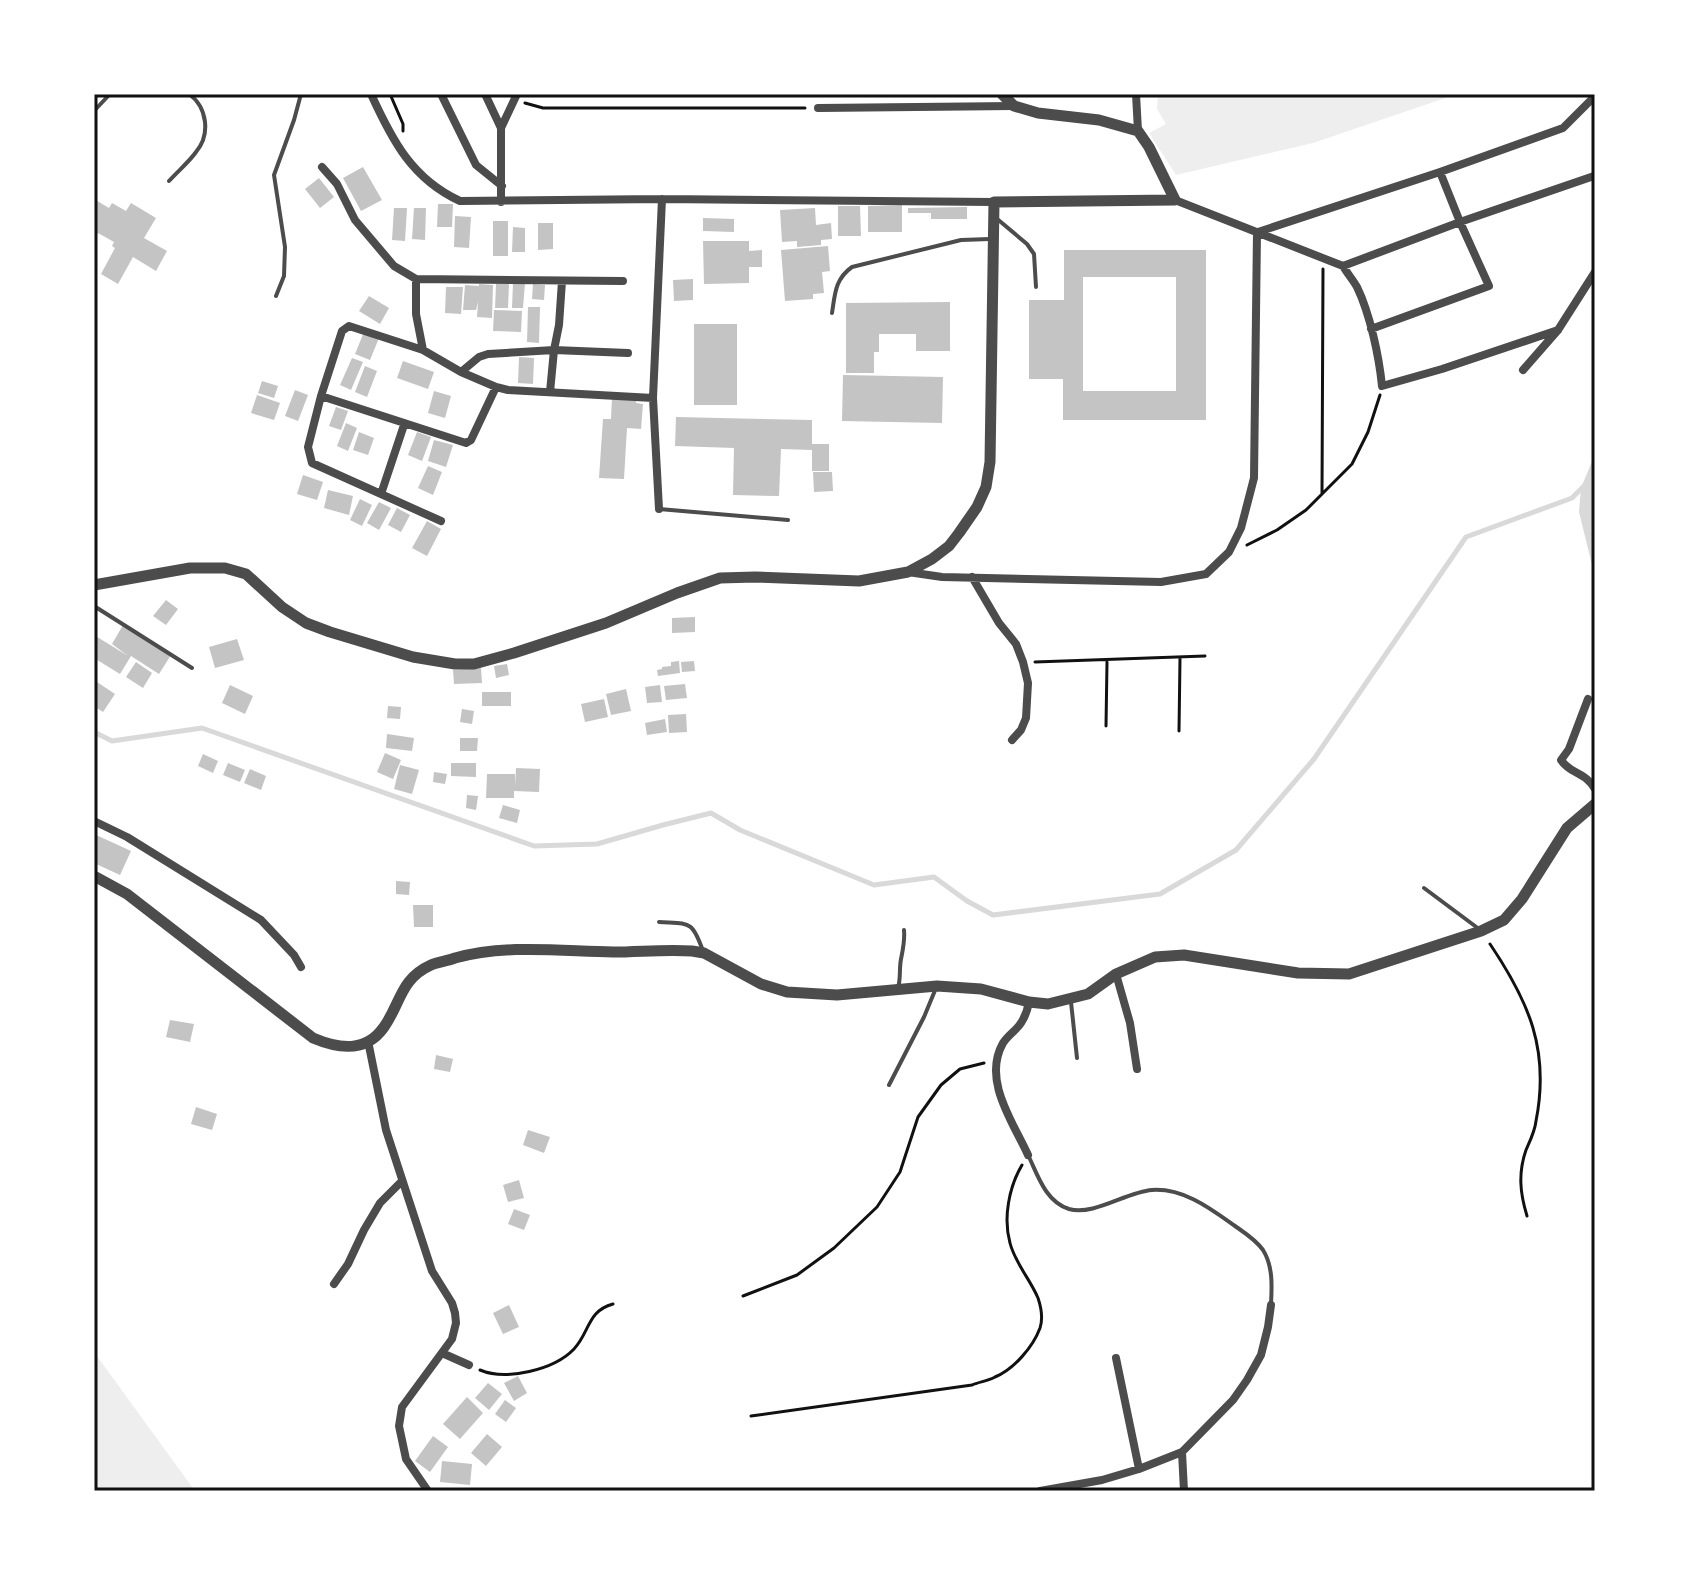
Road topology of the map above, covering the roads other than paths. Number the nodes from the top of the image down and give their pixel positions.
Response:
1 (110, 94) edge
2 (189, 94) edge
3 (301, 94) edge
4 (371, 94) edge
5 (441, 94) edge
6 (485, 94) edge
7 (1002, 94) edge
8 (1136, 94) edge
9 (515, 97) edge
10 (1594, 97) edge
11 (1014, 106) junction
12 (818, 108) road end
13 (94, 111) edge
14 (501, 128) junction
15 (1138, 131) junction
16 (322, 167) dead end
17 (1440, 172) junction
18 (1594, 176) edge
19 (169, 181) dead end
20 (502, 186) junction
21 (662, 199) junction
22 (1175, 200) junction
23 (501, 202) junction
24 (994, 202) junction
25 (993, 216) junction
26 (1460, 222) junction
27 (1257, 232) junction
28 (993, 239) junction
29 (1343, 266) junction
30 (1595, 272) edge
31 (416, 279) junction
32 (562, 281) junction
33 (623, 281) dead end
34 (1036, 287) dead end
35 (276, 296) dead end
36 (832, 313) dead end
37 (1371, 329) junction
38 (1558, 330) junction
39 (423, 350) junction
40 (554, 350) junction
41 (628, 353) dead end
42 (1523, 370) dead end
43 (461, 372) junction
44 (496, 387) junction
45 (550, 392) junction
46 (321, 396) junction
47 (653, 398) junction
48 (404, 425) junction
49 (381, 494) junction
50 (659, 509) joint
51 (788, 520) dead end
52 (441, 521) dead end
53 (908, 572) junction
54 (972, 577) junction
55 (94, 585) edge
56 (94, 606) edge
57 (192, 668) dead end
58 (1588, 699) dead end
59 (1012, 740) dead end
60 (1595, 789) edge
61 (1595, 804) edge
62 (94, 821) edge
63 (94, 876) edge
64 (1424, 888) dead end
65 (659, 922) dead end
66 (904, 930) dead end
67 (1481, 931) junction
68 (704, 953) junction
69 (301, 967) dead end
70 (1116, 974) junction
71 (937, 986) junction
72 (897, 990) junction
73 (1070, 1000) junction
74 (1029, 1002) junction
75 (368, 1041) junction
76 (1077, 1058) dead end
77 (1137, 1069) dead end
78 (889, 1085) dead end
79 (1028, 1155) joint
80 (402, 1181) junction
81 (334, 1284) dead end
82 (1271, 1305) joint
83 (442, 1353) junction
84 (1116, 1358) dead end
85 (469, 1365) road end
86 (1182, 1452) junction
87 (1139, 1469) junction
88 (428, 1491) edge
89 (1040, 1491) edge
90 (1184, 1491) edge

1 - 13 lane
2 - 19 lane
3 - 35 lane
4 - 23 street
5 - 20 street
6 - 14 street
7 - 11 street
8 - 15 street
9 - 14 street
10 - 17 street
11 - 12 street
11 - 15 street
14 - 20 street
15 - 22 street
16 - 31 street
17 - 26 street
17 - 27 street
18 - 26 street
20 - 23 street
21 - 23 street
21 - 24 street
21 - 47 street
22 - 24 street
22 - 27 street
24 - 25 street
25 - 28 street
25 - 34 lane
26 - 29 street
26 - 37 street
27 - 29 street
27 - 54 street
28 - 36 lane
28 - 53 street
29 - 37 street
30 - 38 street
31 - 32 street
31 - 39 street
32 - 33 street
32 - 40 street
37 - 38 street
38 - 42 street
39 - 43 street
39 - 46 street
40 - 41 street
40 - 43 street
40 - 45 street
43 - 44 street
44 - 45 street
44 - 48 street
45 - 47 street
46 - 48 street
46 - 49 street
47 - 50 street
48 - 49 street
49 - 52 street
50 - 51 lane
53 - 54 street
53 - 55 street
54 - 59 street
56 - 57 lane
58 - 60 street
61 - 67 street
62 - 69 street
63 - 75 street
64 - 67 lane
65 - 68 lane
66 - 72 lane
67 - 70 street
68 - 72 street
68 - 75 street
70 - 73 street
70 - 77 street
71 - 72 street
71 - 74 street
71 - 78 lane
73 - 74 street
73 - 76 lane
74 - 79 street
75 - 80 street
79 - 82 lane
80 - 81 street
80 - 83 street
82 - 86 street
83 - 85 street
83 - 88 street
84 - 87 street
86 - 87 street
86 - 90 street
87 - 89 street

